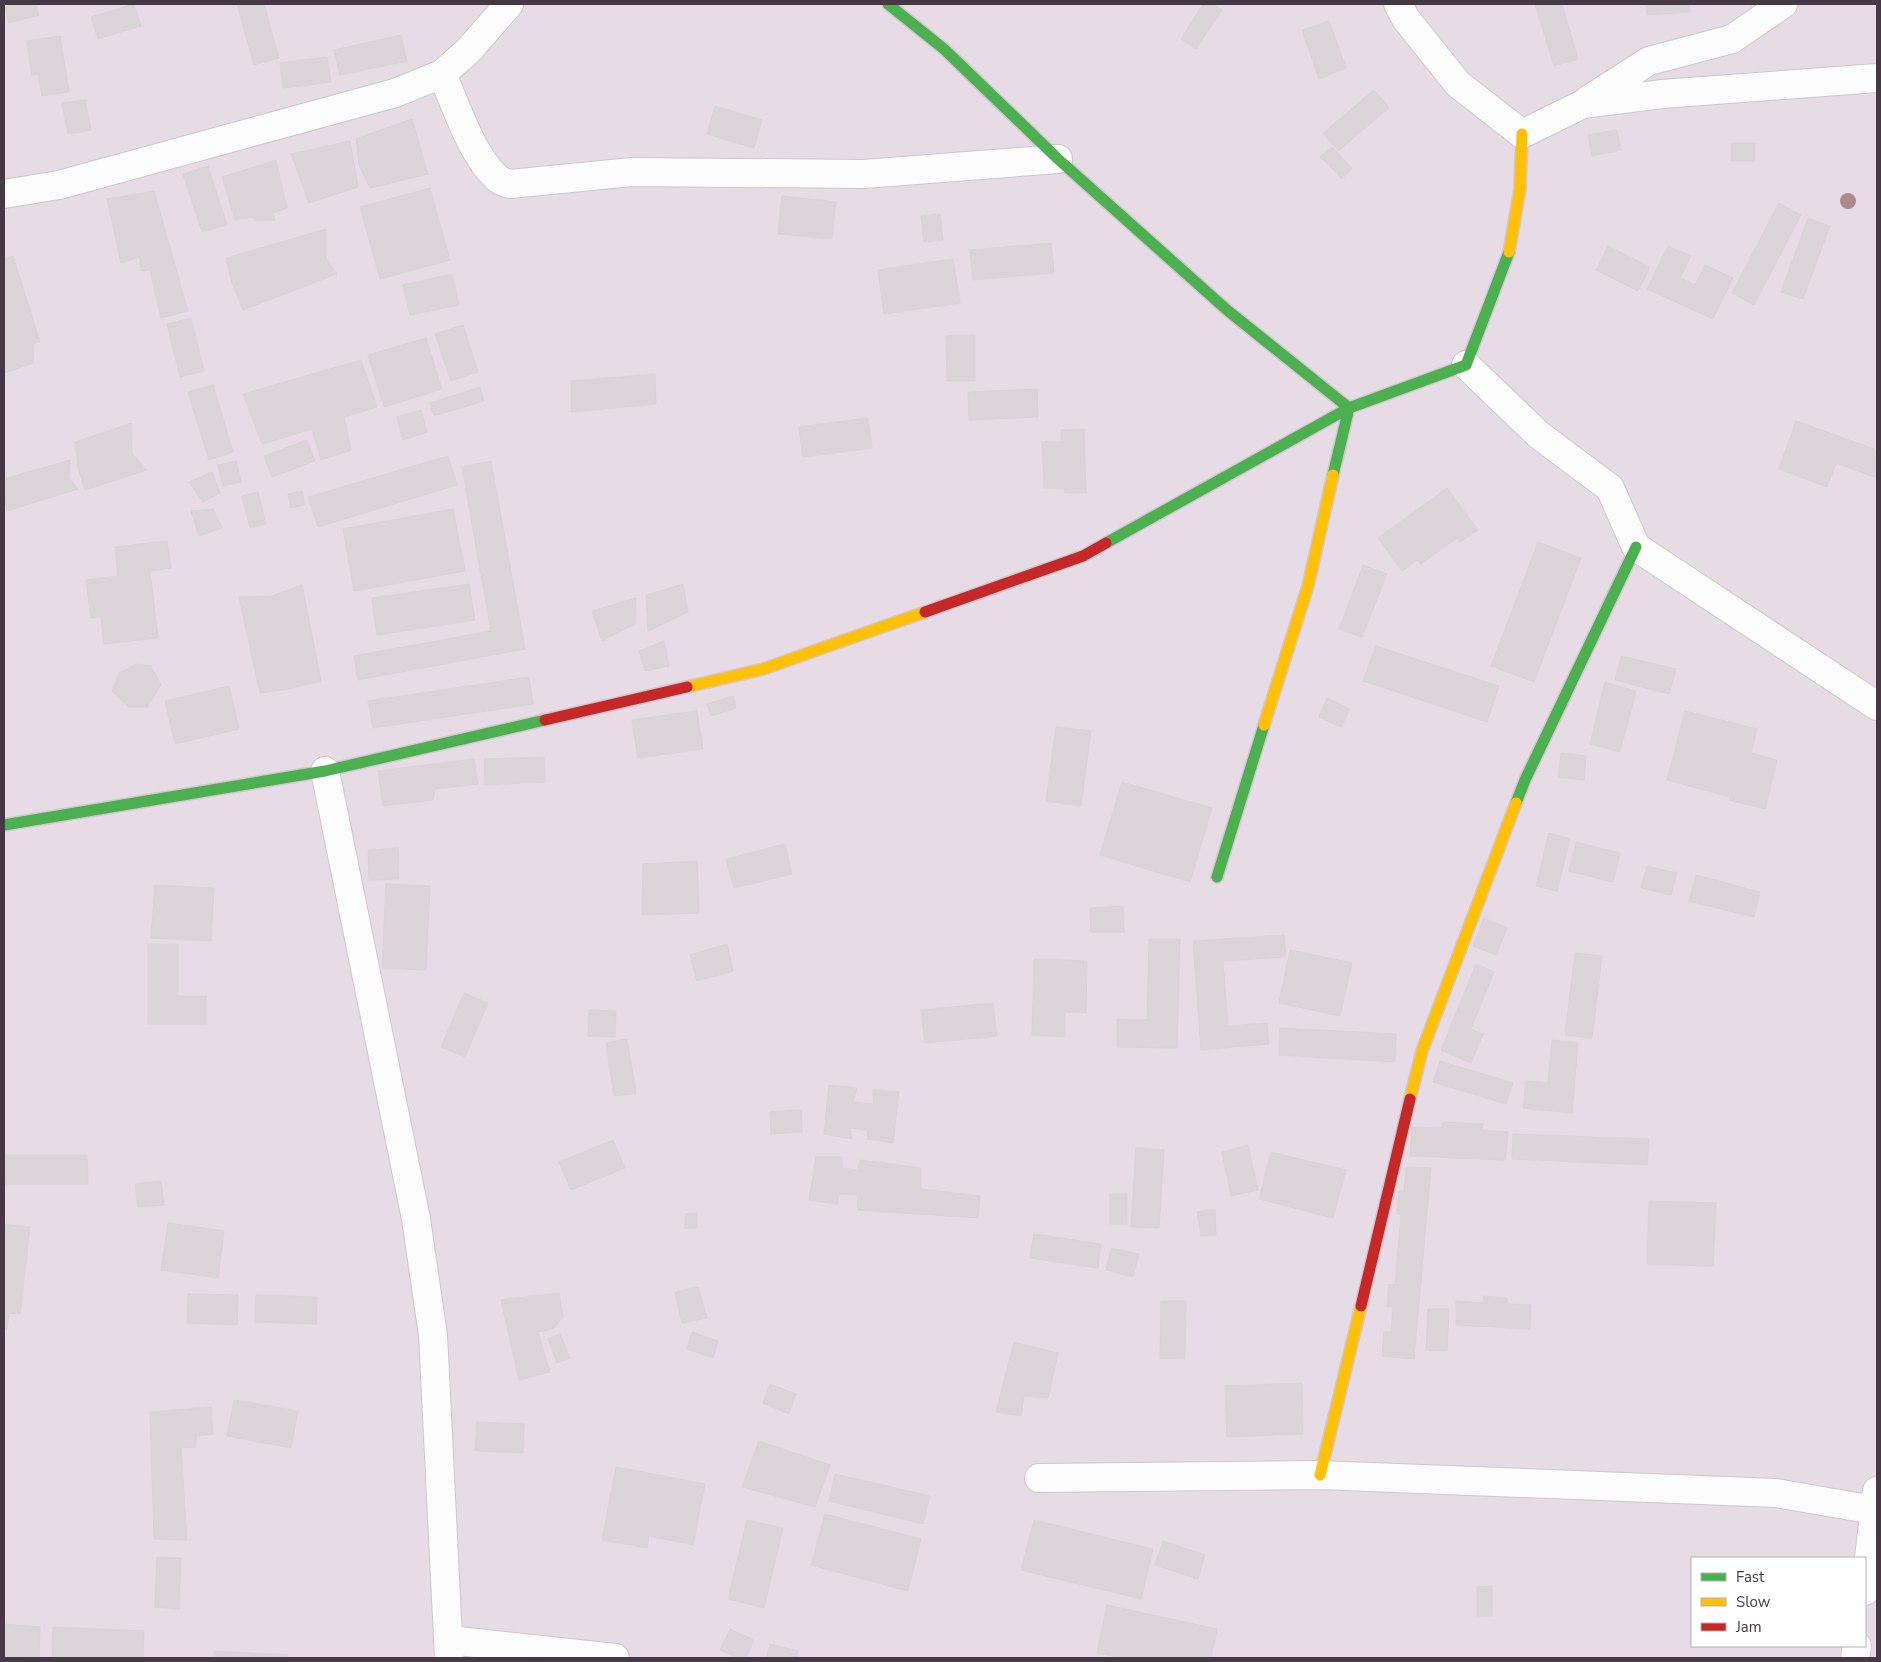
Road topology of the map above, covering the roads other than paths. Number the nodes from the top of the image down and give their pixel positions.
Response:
1 (510, 4) edge
2 (888, 4) edge
3 (1398, 4) edge
4 (1783, 4) edge
5 (442, 74) junction
6 (1877, 78) edge
7 (1583, 104) junction
8 (1522, 134) junction
9 (1058, 159) junction
10 (4, 194) edge
11 (1466, 365) junction
12 (1349, 408) junction
13 (1636, 547) junction
14 (1877, 706) edge
15 (325, 771) junction
16 (4, 825) edge
17 (1216, 877) dead end
18 (1320, 1475) junction
19 (1040, 1478) dead end
20 (1876, 1500) edge
21 (1866, 1583) edge
22 (449, 1649) edge
23 (615, 1658) edge

1 - 5 street
2 - 9 street
3 - 8 street
4 - 7 street
5 - 9 street
5 - 10 street
6 - 7 street
7 - 8 street
8 - 11 street
9 - 12 street
11 - 12 street
11 - 13 street
12 - 15 street
12 - 17 street
13 - 14 street
13 - 18 street
15 - 16 street
15 - 22 street
18 - 19 street
18 - 20 street
20 - 21 street
22 - 23 street

